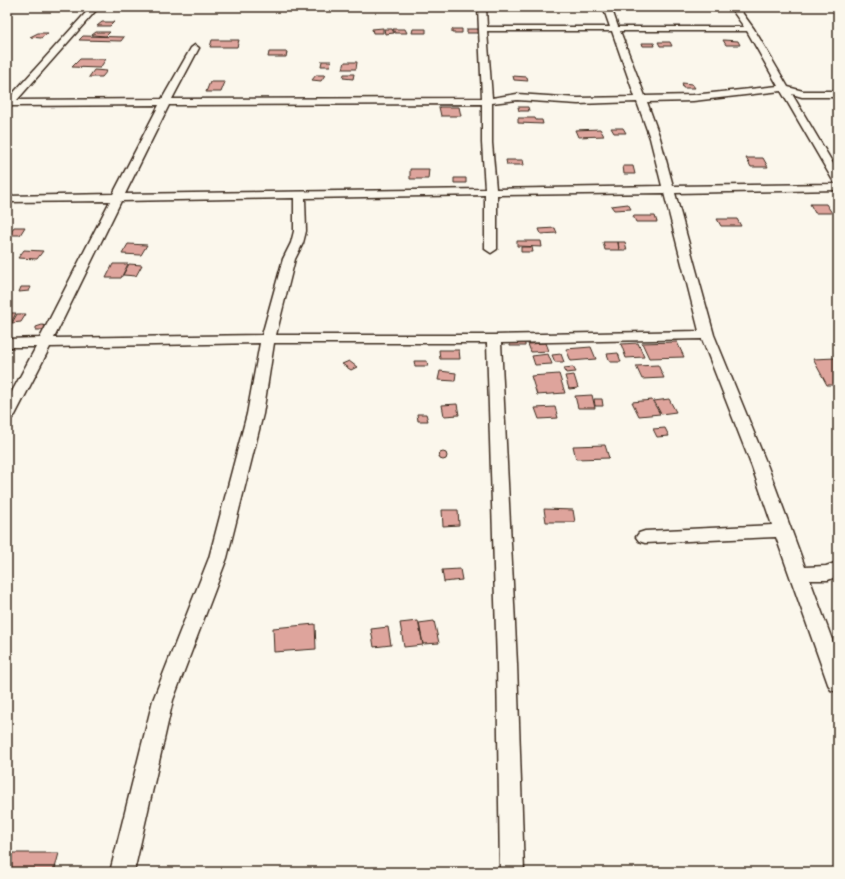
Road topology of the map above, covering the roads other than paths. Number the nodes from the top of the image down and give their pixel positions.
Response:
1 (95, 7) edge
2 (482, 7) edge
3 (607, 7) edge
4 (734, 7) edge
5 (483, 29) junction
6 (615, 29) junction
7 (750, 29) junction
8 (195, 48) dead end
9 (783, 88) junction
10 (838, 94) edge
11 (640, 98) junction
12 (487, 102) junction
13 (164, 103) junction
14 (8, 104) edge
15 (838, 181) edge
16 (838, 187) edge
17 (669, 190) junction
18 (491, 193) junction
19 (299, 195) junction
20 (119, 197) junction
21 (7, 199) edge
22 (492, 250) dead end
23 (707, 334) junction
24 (268, 339) junction
25 (494, 339) junction
26 (47, 342) junction
27 (7, 343) edge
28 (7, 415) edge
29 (783, 531) junction
30 (645, 537) dead end
31 (838, 569) edge
32 (799, 574) junction
33 (838, 684) edge
34 (122, 872) edge
35 (512, 872) edge

1 - 14 street
2 - 5 street
3 - 6 street
4 - 7 street
5 - 6 street
5 - 12 street
6 - 7 street
6 - 11 street
7 - 9 street
8 - 13 street
9 - 10 street
9 - 11 street
9 - 15 street
11 - 12 street
11 - 17 street
12 - 13 street
12 - 18 street
13 - 14 street
13 - 20 street
16 - 17 street
17 - 18 street
17 - 23 street
18 - 19 street
18 - 22 street
19 - 20 street
19 - 24 street
20 - 21 street
20 - 26 street
23 - 25 street
23 - 29 street
24 - 25 street
24 - 26 street
24 - 34 street
25 - 35 street
26 - 27 street
26 - 28 street
29 - 30 street
29 - 32 street
31 - 32 street
32 - 33 street

